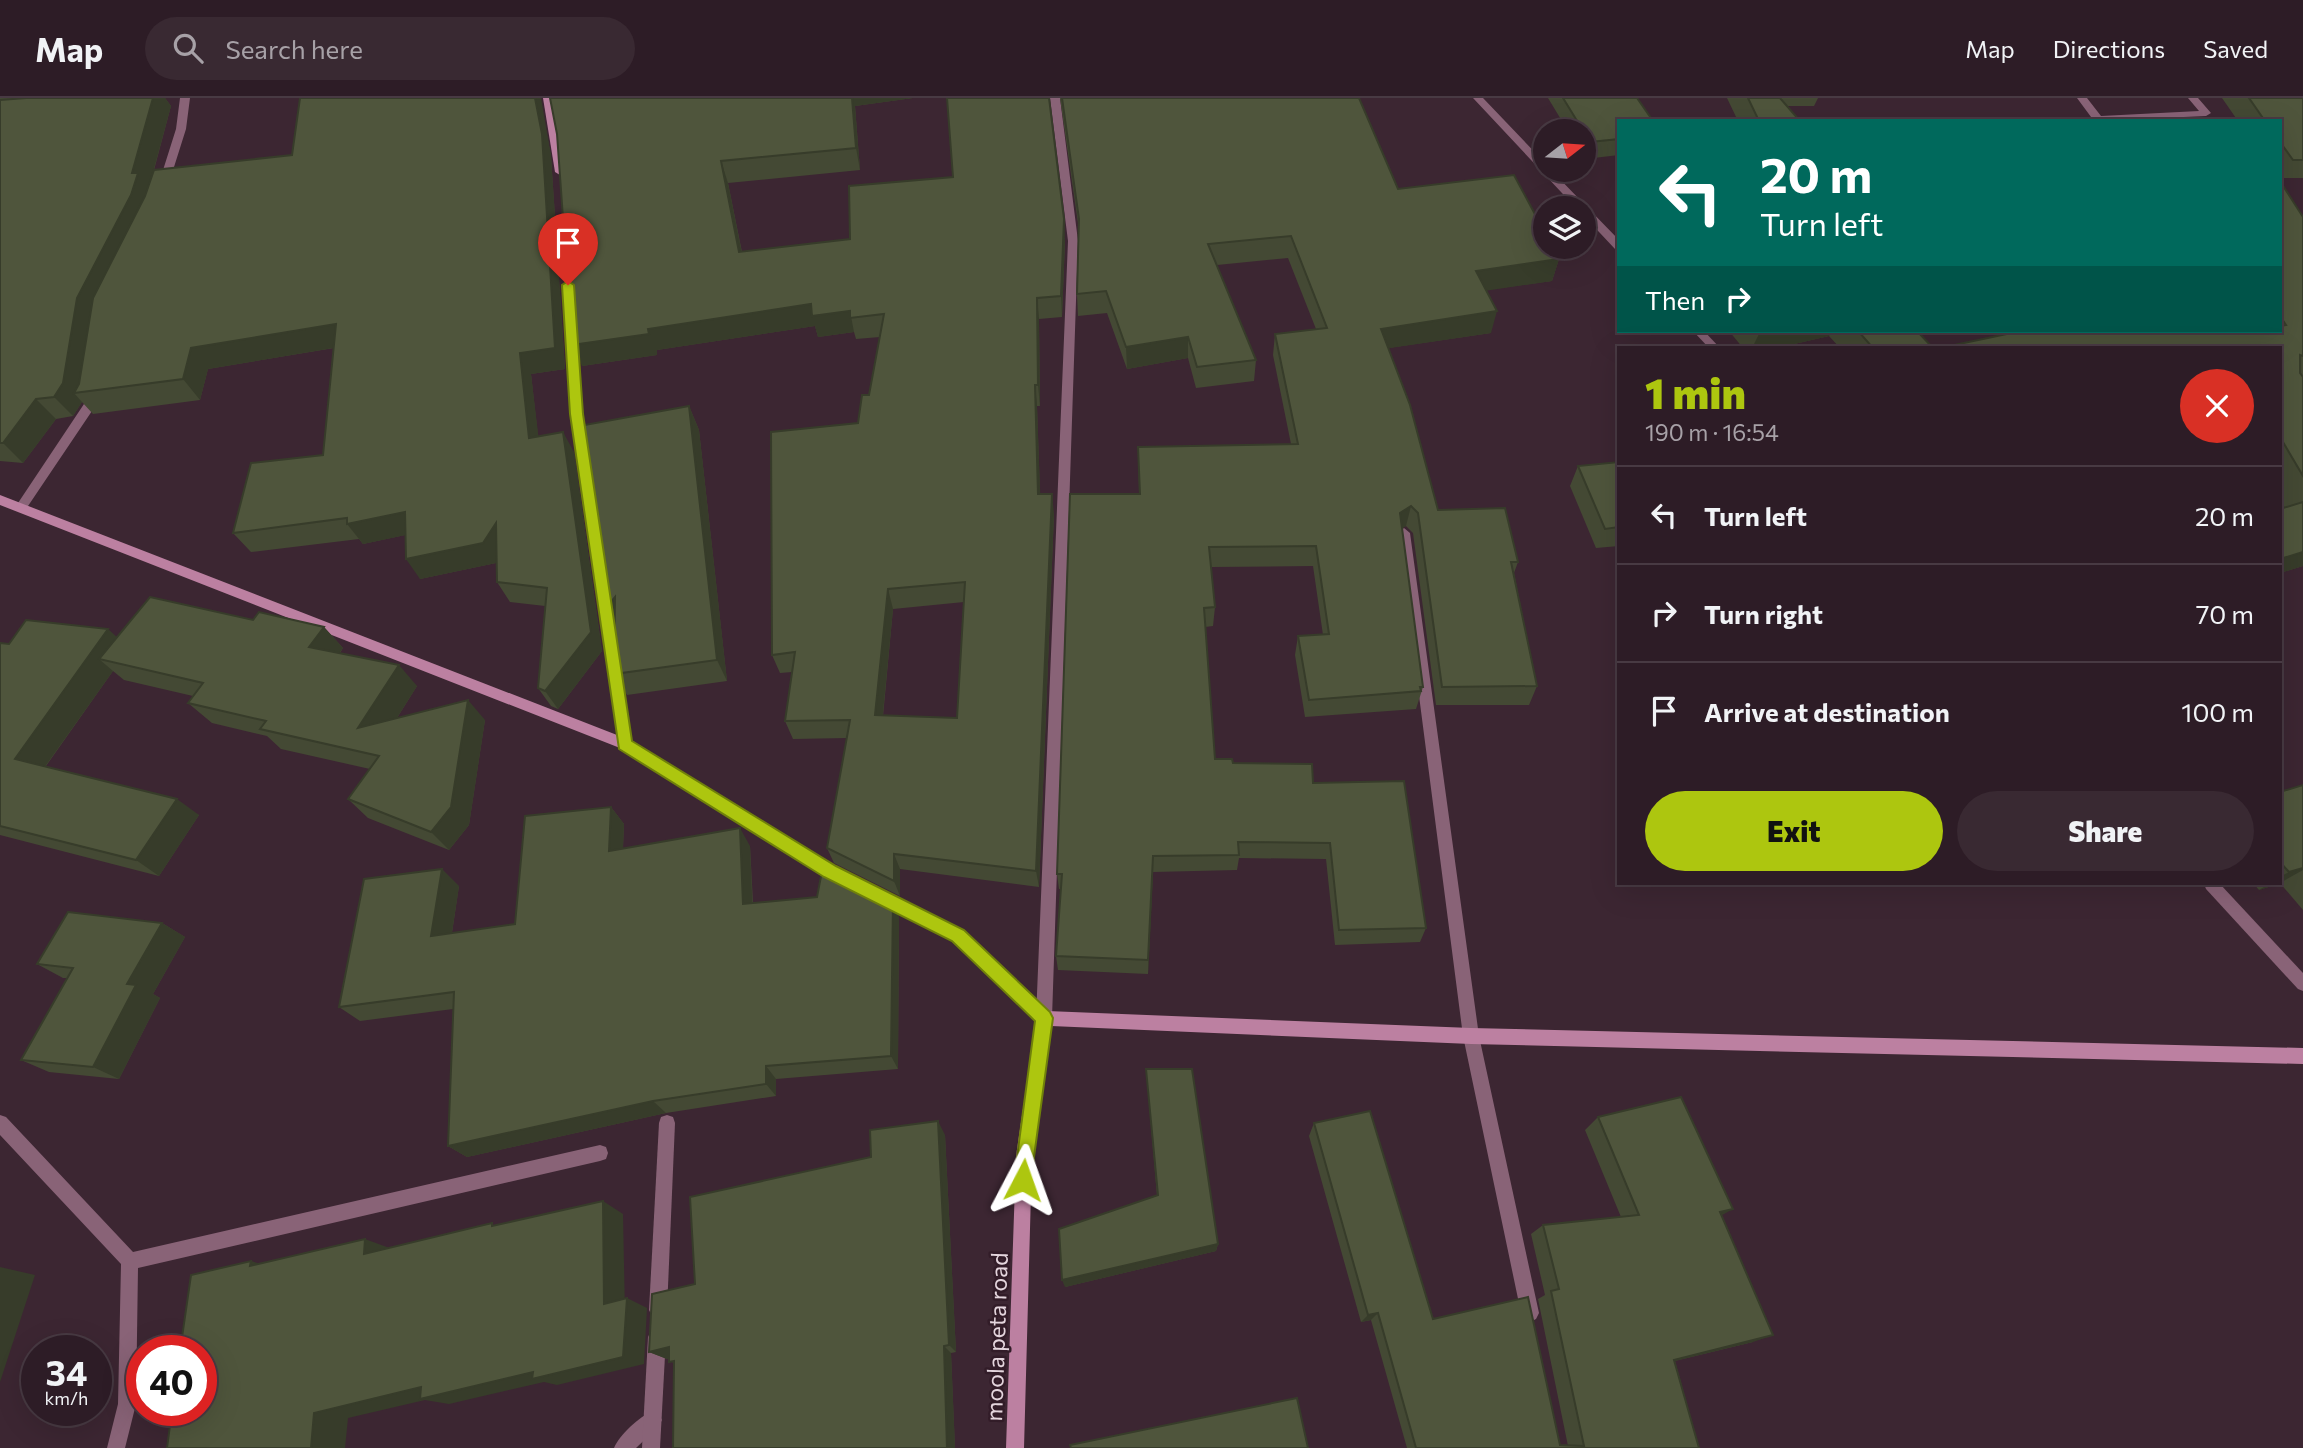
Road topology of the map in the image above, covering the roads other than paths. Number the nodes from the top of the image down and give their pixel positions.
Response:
1 (548, 98) edge
2 (1055, 98) edge
3 (1478, 98) edge
4 (2082, 98) edge
5 (2193, 98) edge
6 (185, 99) edge
7 (171, 101) dead end
8 (2097, 119) edge
9 (2113, 119) edge
10 (1533, 155) edge
11 (1558, 182) edge
12 (561, 183) edge
13 (1571, 196) edge
14 (158, 205) edge
15 (1596, 223) edge
16 (1617, 245) edge
17 (570, 319) edge
18 (1700, 333) edge
19 (1713, 346) edge
20 (94, 380) edge
21 (589, 496) edge
22 (0, 500) edge
23 (22, 506) junction
24 (1404, 533) edge
25 (601, 579) edge
26 (625, 744) junction
27 (2212, 885) edge
28 (2303, 984) edge
29 (1044, 1018) junction
30 (1471, 1036) junction
31 (2303, 1056) edge
32 (0, 1123) edge
33 (667, 1123) edge
34 (600, 1153) dead end
35 (130, 1261) junction
36 (1533, 1328) edge
37 (653, 1420) junction
38 (116, 1448) edge
39 (623, 1448) edge
40 (651, 1448) edge
41 (1015, 1448) edge

1 - 12 street
2 - 29 street
3 - 10 street
4 - 8 street
5 - 9 street
6 - 7 street
6 - 14 street
11 - 13 street
15 - 16 street
17 - 21 street
18 - 19 street
20 - 23 street
22 - 23 street
23 - 26 street
24 - 30 street
25 - 26 street
26 - 29 street
27 - 28 street
29 - 30 street
29 - 41 street, moola peta road
30 - 31 street
30 - 36 street
32 - 35 street
33 - 37 street
34 - 35 street
35 - 38 street
37 - 39 street
37 - 40 street

